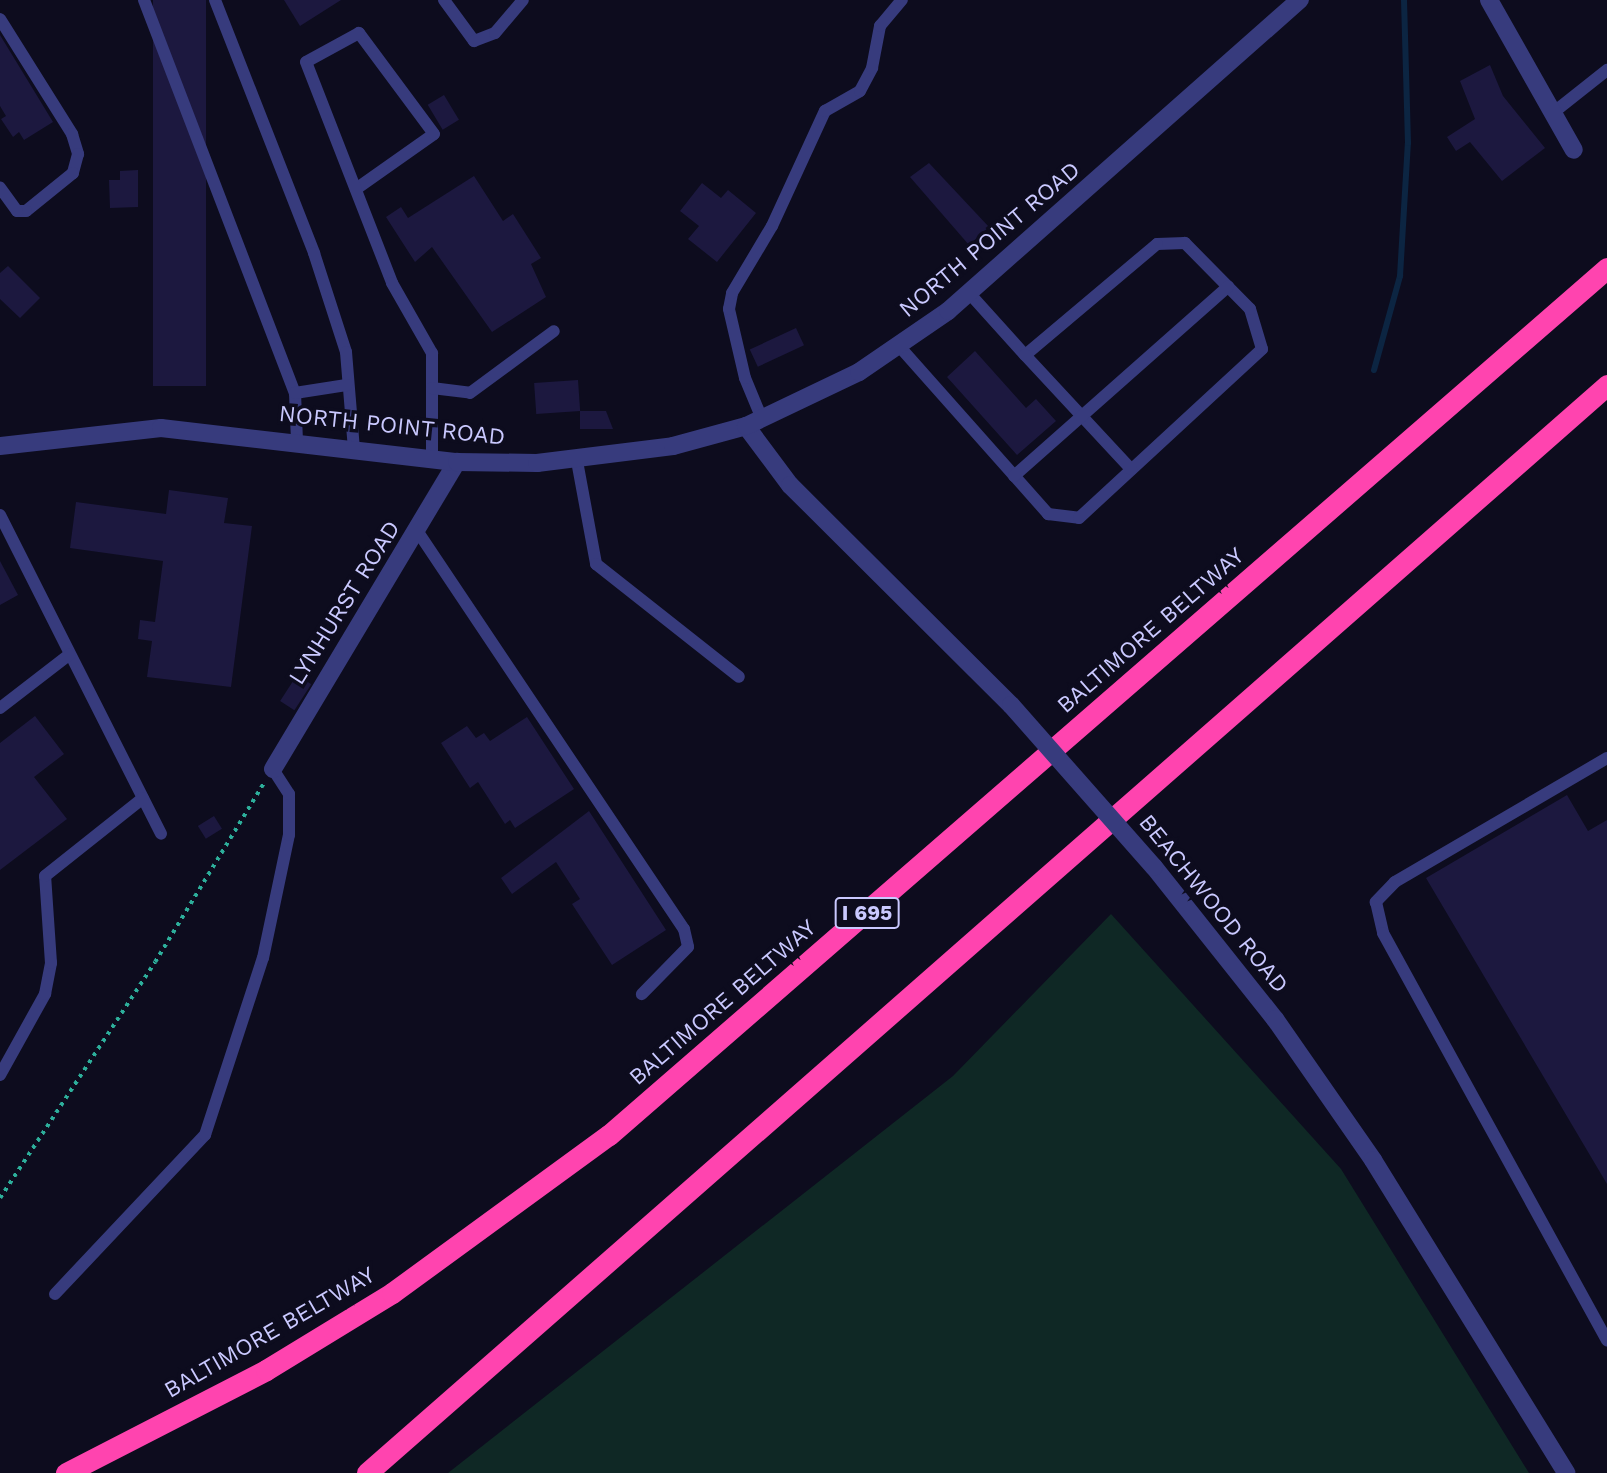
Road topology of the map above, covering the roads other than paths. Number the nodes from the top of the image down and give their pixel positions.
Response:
1 (144, 0) edge
2 (215, 0) edge
3 (444, 0) edge
4 (523, 0) edge
5 (902, 0) edge
6 (1300, 0) edge
7 (1489, 0) edge
8 (0, 19) edge
9 (1607, 70) edge
10 (1554, 112) junction
11 (1574, 150) dead end
12 (0, 188) edge
13 (356, 190) junction
14 (1607, 268) edge
15 (1228, 287) junction
16 (970, 294) junction
17 (554, 331) dead end
18 (899, 346) junction
19 (1025, 355) junction
20 (346, 385) junction
21 (1607, 385) edge
22 (432, 388) junction
23 (295, 393) junction
24 (1083, 417) junction
25 (754, 422) junction
26 (297, 441) junction
27 (0, 446) edge
28 (354, 449) junction
29 (432, 459) junction
30 (577, 461) junction
31 (457, 462) junction
32 (1131, 469) junction
33 (1014, 476) junction
34 (0, 515) edge
35 (418, 532) junction
36 (70, 653) junction
37 (739, 677) dead end
38 (0, 708) edge
39 (1607, 758) edge
40 (273, 769) joint
41 (143, 798) junction
42 (161, 834) dead end
43 (642, 994) dead end
44 (0, 1075) edge
45 (55, 1294) dead end
46 (1607, 1342) edge
47 (66, 1473) edge
48 (367, 1473) edge
49 (1566, 1473) edge

1 - 23 lane
2 - 20 lane
3 - 4 lane
5 - 25 lane
6 - 16 street, NORTH POINT ROAD
7 - 10 street
8 - 12 lane
9 - 10 lane
10 - 11 street
13 - 13 lane
13 - 22 lane
14 - 47 highway, BALTIMORE BELTWAY / I 695
15 - 19 lane
15 - 24 lane
15 - 32 lane
16 - 18 street, NORTH POINT ROAD
16 - 19 lane
17 - 22 lane
18 - 25 street, NORTH POINT ROAD
18 - 33 lane
19 - 24 lane
20 - 23 lane
20 - 28 lane
21 - 48 highway
22 - 29 lane
23 - 26 lane
24 - 32 lane
24 - 33 lane
25 - 30 street, NORTH POINT ROAD
25 - 49 street, BEACHWOOD ROAD, bridge
26 - 27 street, NORTH POINT ROAD
26 - 28 street, NORTH POINT ROAD
28 - 29 street, NORTH POINT ROAD
29 - 31 street, NORTH POINT ROAD
30 - 31 street, NORTH POINT ROAD
30 - 37 lane
31 - 35 street, LYNHURST ROAD
32 - 33 lane
34 - 36 lane
35 - 40 street, LYNHURST ROAD
35 - 43 lane
36 - 38 lane
36 - 41 lane
39 - 46 lane
40 - 45 lane
41 - 42 lane
41 - 44 lane

